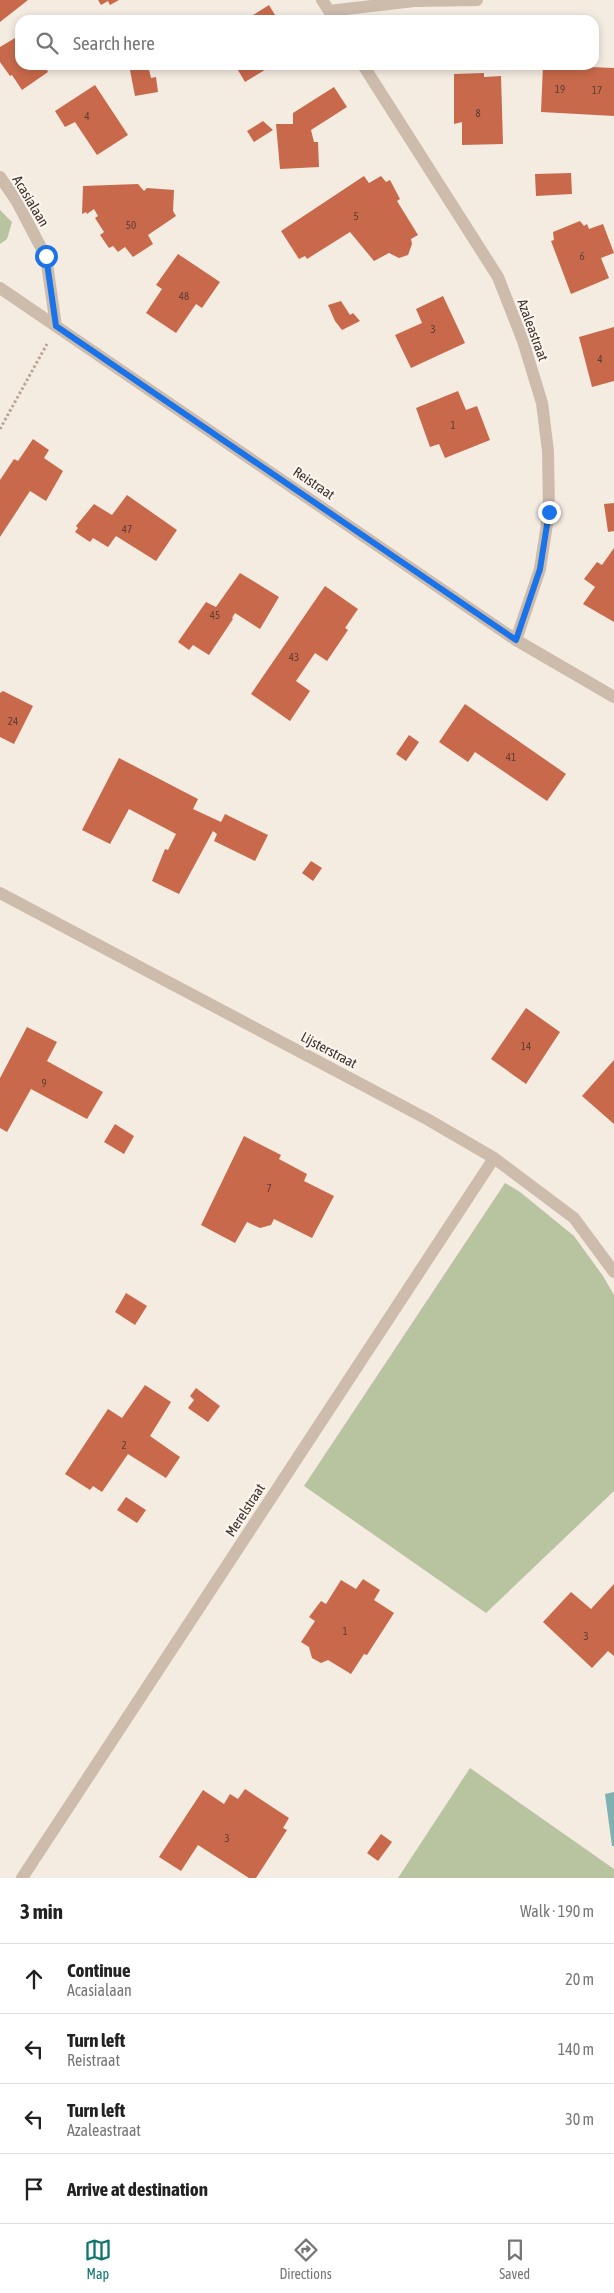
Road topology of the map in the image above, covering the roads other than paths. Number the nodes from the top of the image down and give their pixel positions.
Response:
1 (477, 0) edge
2 (329, 10) edge
3 (367, 70) edge
4 (0, 177) edge
5 (0, 288) edge
6 (56, 326) junction
7 (516, 640) junction
8 (614, 697) edge
9 (0, 893) edge
10 (494, 1158) junction
11 (614, 1272) edge
12 (22, 1878) edge

1 - 2 street
3 - 7 street, Azaleastraat
4 - 6 street, Acasialaan
5 - 6 street, Reistraat
6 - 7 street, Reistraat
7 - 8 street, Reistraat
9 - 10 street, Lijsterstraat
10 - 11 street, Lijsterstraat
10 - 12 street, Merelstraat

